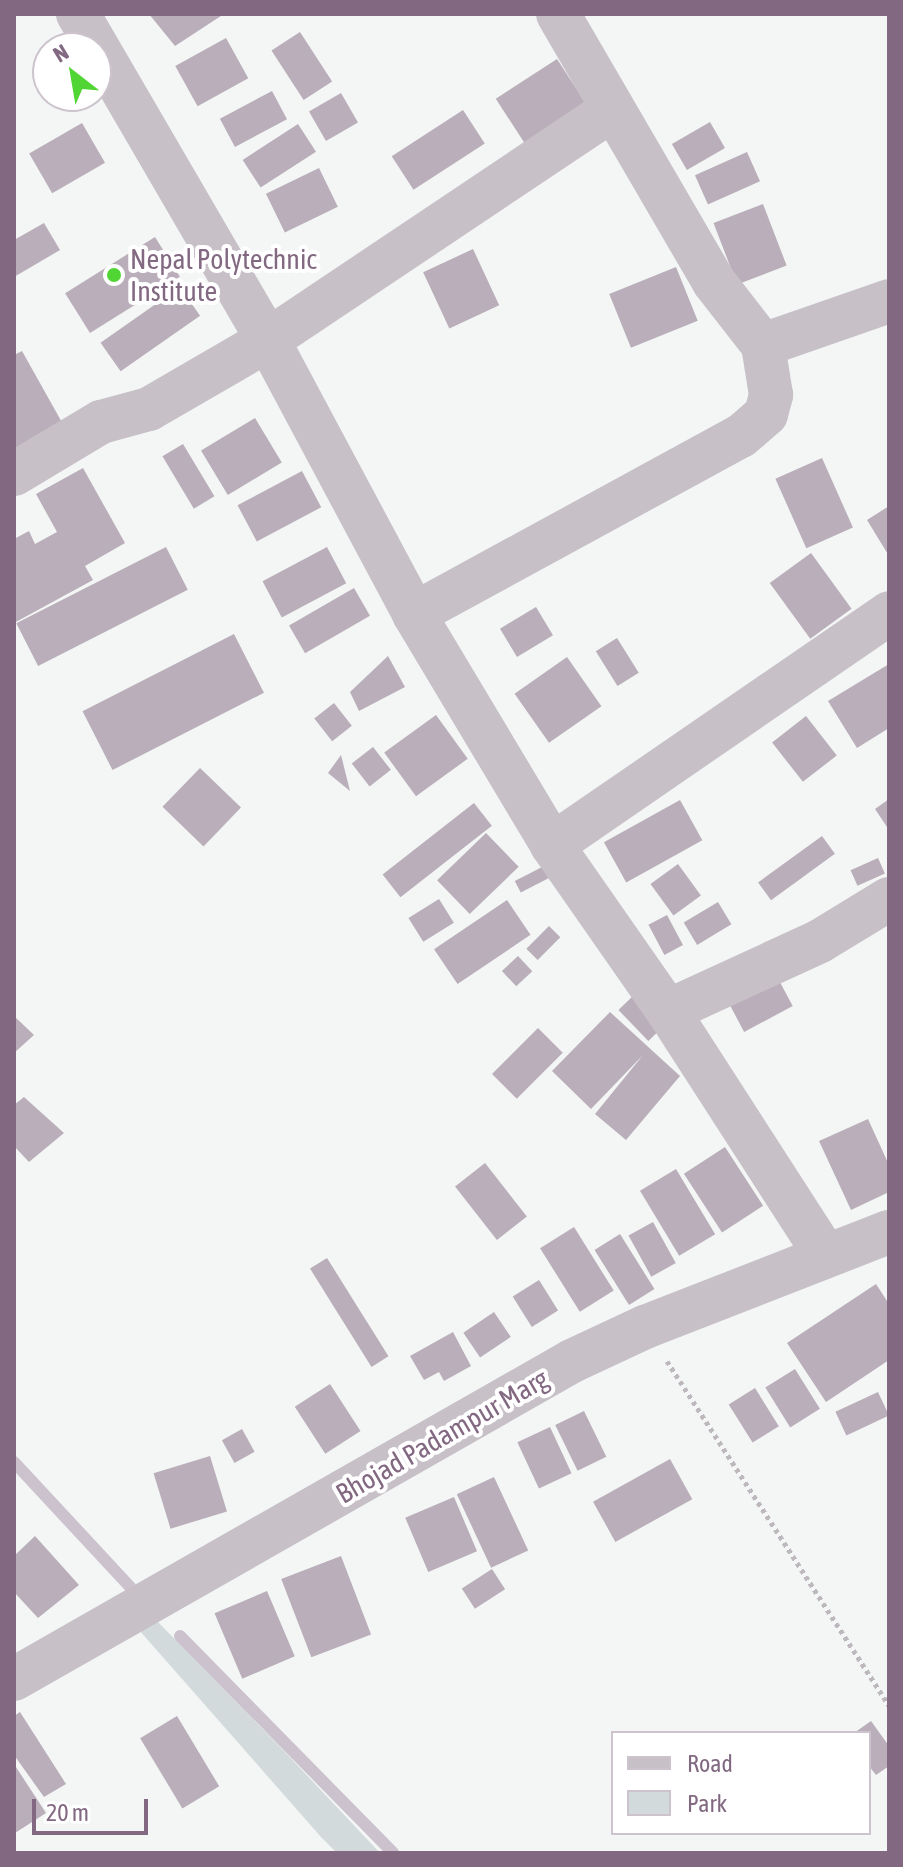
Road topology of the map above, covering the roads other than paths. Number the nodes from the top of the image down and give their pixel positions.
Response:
1 (78, 14) edge
2 (558, 14) edge
3 (613, 109) junction
4 (889, 301) edge
5 (268, 340) junction
6 (763, 345) junction
7 (14, 474) edge
8 (889, 613) edge
9 (414, 614) junction
10 (552, 845) junction
11 (889, 899) edge
12 (668, 1011) junction
13 (889, 1232) edge
14 (825, 1255) junction
15 (14, 1679) edge

1 - 5 street
2 - 3 street
3 - 5 street
3 - 6 street
4 - 6 street
5 - 7 street
5 - 9 street
6 - 9 street
8 - 10 street
9 - 10 street
10 - 12 street
11 - 12 street
12 - 14 street
13 - 14 street, Bhojad Padampur Marg
14 - 15 street, Bhojad Padampur Marg

